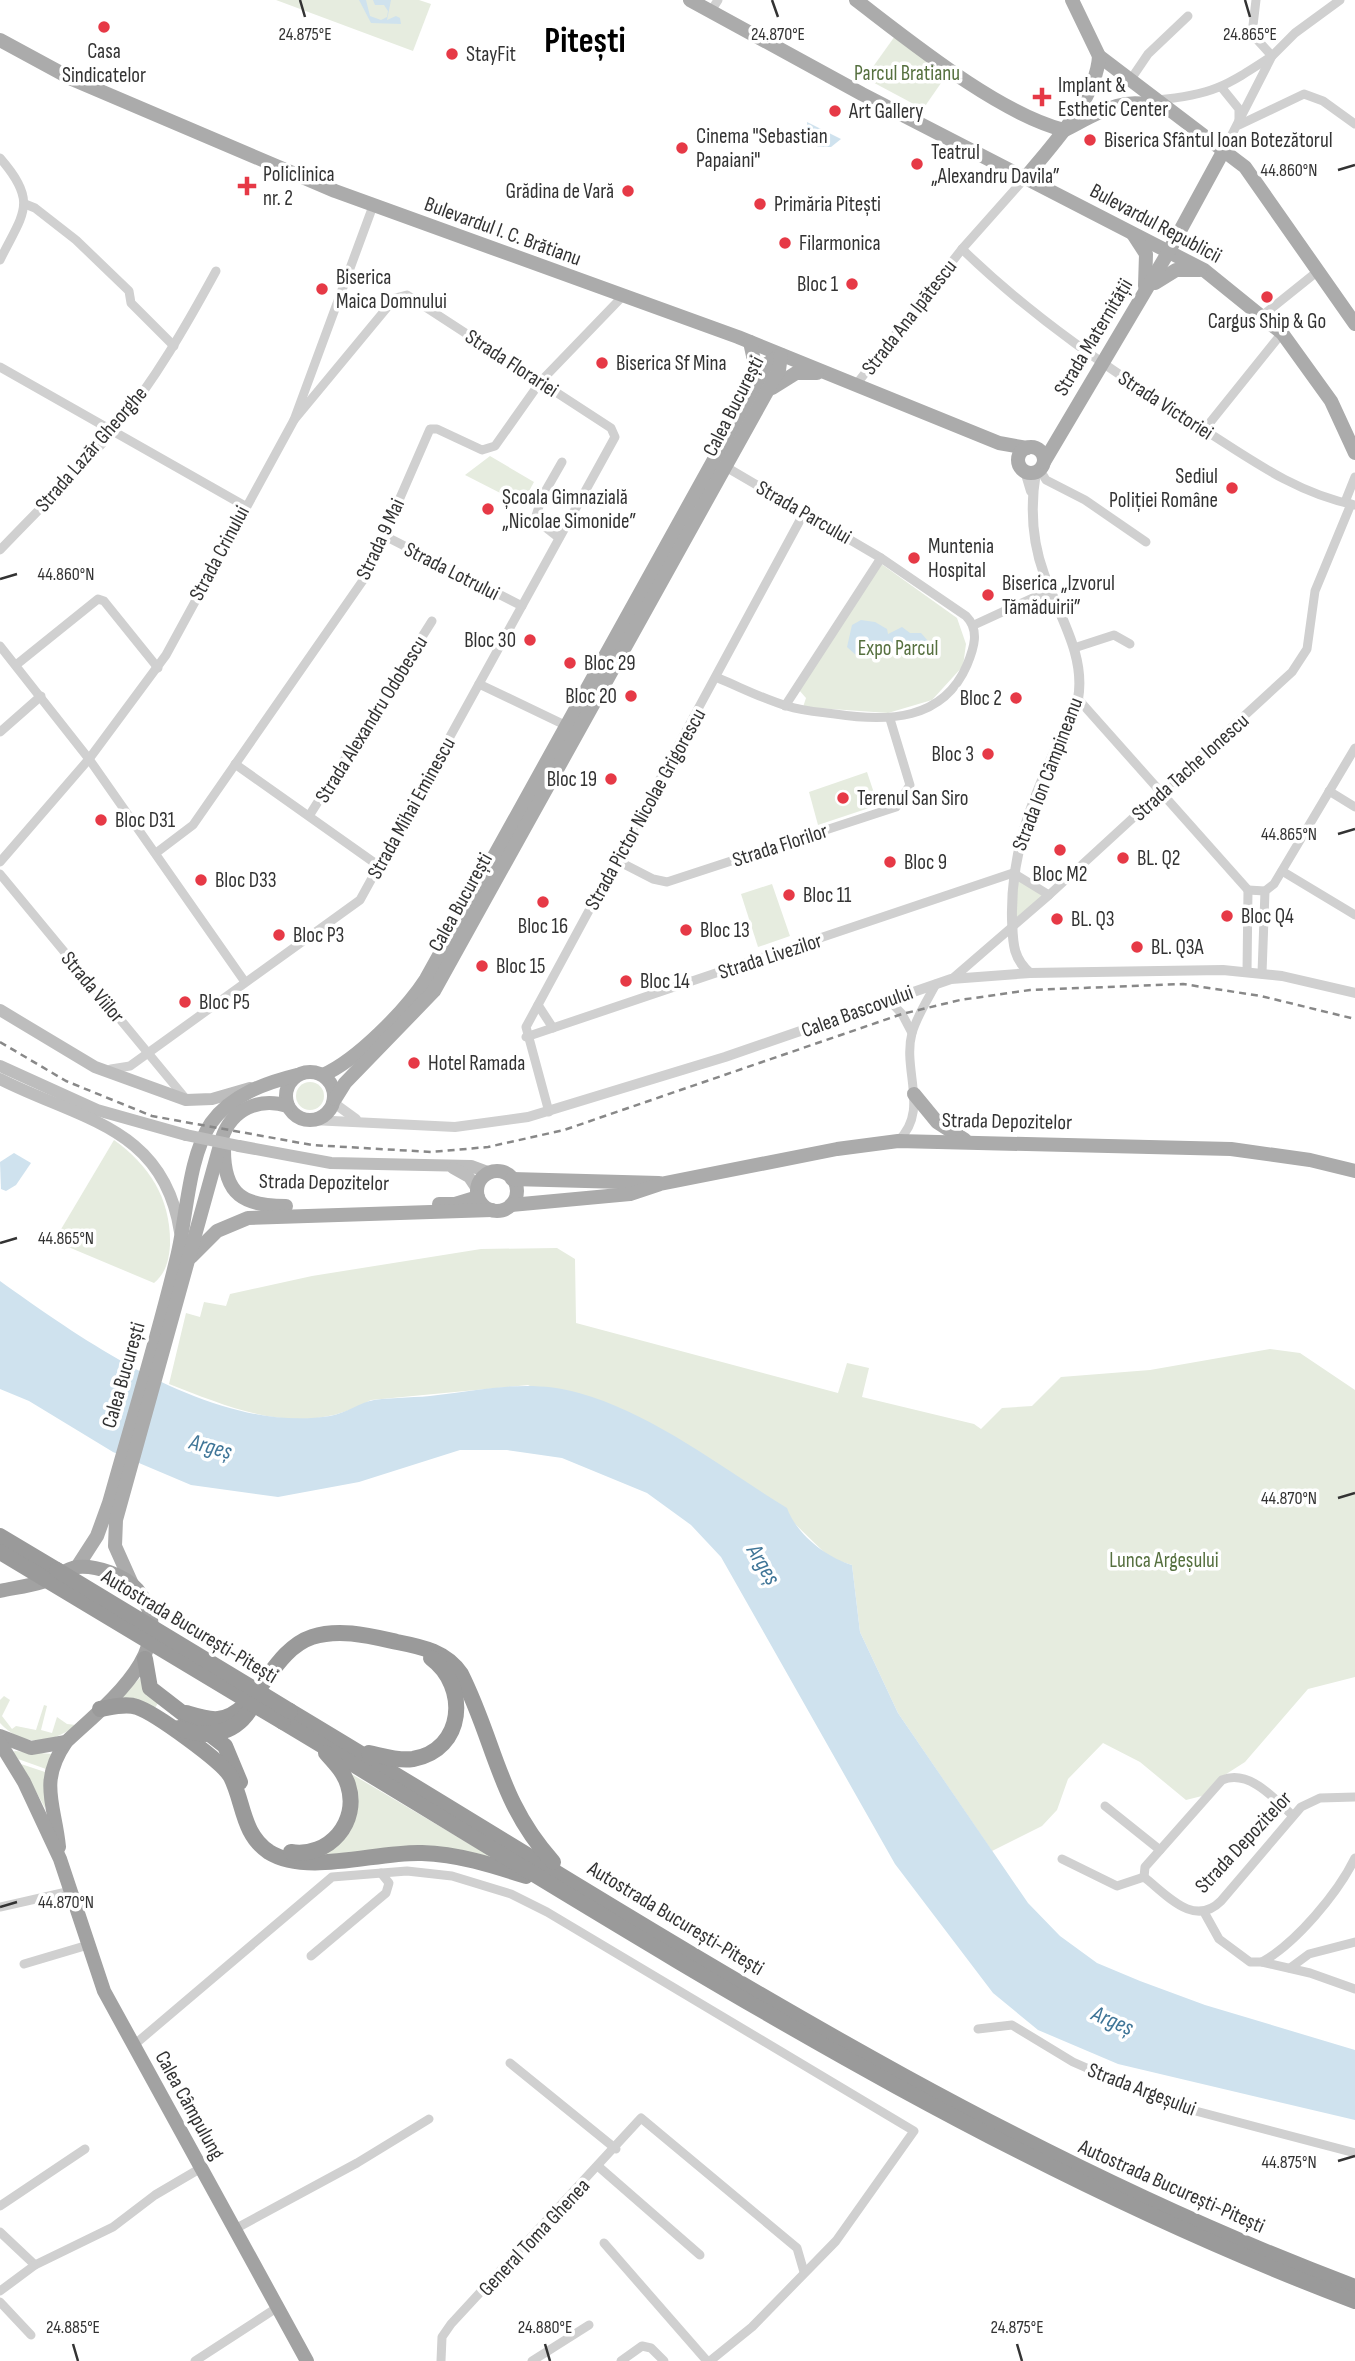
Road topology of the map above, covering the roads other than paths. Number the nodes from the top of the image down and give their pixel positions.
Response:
1 (690, 0) edge
2 (856, 0) edge
3 (1072, 0) edge
4 (1256, 0) edge
5 (1340, 0) edge
6 (715, 6) edge
7 (1188, 16) dead end
8 (0, 40) edge
9 (1272, 56) junction
10 (1099, 57) junction
11 (1129, 82) junction
12 (1222, 88) junction
13 (1156, 101) junction
14 (1185, 123) junction
15 (1355, 124) edge
16 (1239, 125) junction
17 (1064, 131) junction
18 (1224, 150) junction
19 (0, 158) edge
20 (1026, 177) junction
21 (25, 204) junction
22 (373, 206) junction
23 (1132, 233) junction
24 (962, 249) junction
25 (1169, 251) junction
26 (0, 260) edge
27 (1203, 270) junction
28 (216, 271) dead end
29 (1318, 271) junction
30 (1144, 294) junction
31 (622, 297) junction
32 (1263, 315) junction
33 (1355, 324) edge
34 (1282, 333) junction
35 (750, 342) junction
36 (174, 346) junction
37 (781, 355) junction
38 (1101, 363) junction
39 (0, 367) edge
40 (825, 374) junction
41 (541, 381) junction
42 (855, 386) junction
43 (760, 392) junction
44 (294, 420) junction
45 (114, 430) junction
46 (1204, 430) junction
47 (615, 437) joint
48 (1355, 453) edge
49 (1032, 461) junction
50 (562, 463) dead end
51 (726, 467) junction
52 (1355, 477) edge
53 (1350, 504) edge
54 (245, 506) junction
55 (806, 511) junction
56 (383, 536) junction
57 (559, 538) junction
58 (1146, 542) dead end
59 (0, 550) edge
60 (881, 558) junction
61 (1050, 590) junction
62 (522, 606) junction
63 (432, 621) dead end
64 (974, 625) junction
65 (1130, 644) dead end
66 (0, 646) edge
67 (1074, 648) junction
68 (16, 665) junction
69 (158, 668) junction
70 (718, 678) junction
71 (479, 684) junction
72 (41, 696) junction
73 (1078, 699) junction
74 (785, 706) junction
75 (890, 719) junction
76 (572, 729) junction
77 (0, 732) edge
78 (1355, 748) edge
79 (89, 759) junction
80 (235, 764) junction
81 (1329, 791) junction
82 (1160, 794) junction
83 (1355, 807) edge
84 (309, 816) junction
85 (156, 853) junction
86 (616, 860) junction
87 (0, 862) edge
88 (379, 866) junction
89 (1282, 871) junction
90 (1013, 873) junction
91 (0, 874) edge
92 (1248, 890) junction
93 (1265, 891) junction
94 (1049, 895) junction
95 (1355, 915) edge
96 (1012, 927) junction
97 (1247, 972) junction
98 (1030, 973) junction
99 (1262, 973) junction
100 (951, 979) junction
101 (245, 982) junction
102 (936, 984) junction
103 (1355, 993) edge
104 (888, 999) junction
105 (538, 1005) junction
106 (0, 1010) edge
107 (553, 1028) junction
108 (912, 1033) junction
109 (526, 1037) junction
110 (147, 1052) junction
111 (0, 1066) edge
112 (95, 1067) junction
113 (297, 1075) junction
114 (323, 1075) junction
115 (0, 1079) edge
116 (264, 1084) junction
117 (914, 1094) junction
118 (187, 1100) junction
119 (334, 1101) junction
120 (288, 1106) junction
121 (549, 1112) junction
122 (312, 1120) junction
123 (369, 1122) junction
124 (224, 1131) junction
125 (898, 1141) junction
126 (966, 1141) junction
127 (452, 1168) junction
128 (1355, 1171) edge
129 (489, 1173) junction
130 (512, 1179) junction
131 (660, 1184) junction
132 (478, 1193) junction
133 (511, 1205) junction
134 (492, 1210) junction
135 (181, 1239) junction
136 (190, 1258) junction
137 (173, 1294) junction
138 (115, 1505) junction
139 (0, 1536) edge
140 (0, 1552) edge
141 (77, 1567) junction
142 (132, 1584) junction
143 (0, 1591) edge
144 (145, 1660) junction
145 (100, 1709) junction
146 (186, 1713) junction
147 (286, 1716) junction
148 (245, 1718) junction
149 (161, 1721) junction
150 (213, 1734) junction
151 (0, 1736) edge
152 (0, 1742) edge
153 (66, 1742) junction
154 (318, 1743) junction
155 (353, 1749) junction
156 (238, 1772) junction
157 (1355, 1797) edge
158 (1105, 1806) dead end
159 (1292, 1815) junction
160 (1160, 1850) junction
161 (1062, 1858) dead end
162 (1355, 1858) edge
163 (60, 1859) junction
164 (382, 1873) junction
165 (1144, 1877) junction
166 (561, 1881) junction
167 (71, 1891) junction
168 (0, 1907) edge
169 (1204, 1912) junction
170 (1355, 1942) edge
171 (88, 1945) junction
172 (311, 1956) dead end
173 (1262, 1962) junction
174 (24, 1964) dead end
175 (1290, 1968) junction
176 (1355, 1989) edge
177 (978, 2029) dead end
178 (134, 2045) junction
179 (510, 2063) dead end
180 (429, 2119) dead end
181 (85, 2149) dead end
182 (616, 2149) junction
183 (1355, 2154) edge
184 (599, 2167) junction
185 (201, 2168) junction
186 (0, 2206) edge
187 (235, 2230) junction
188 (0, 2232) edge
189 (604, 2243) dead end
190 (700, 2255) dead end
191 (35, 2265) junction
192 (804, 2272) junction
193 (1355, 2287) edge
194 (0, 2291) edge
195 (1355, 2301) edge
196 (0, 2302) edge
197 (278, 2307) junction
198 (589, 2325) dead end
199 (31, 2335) dead end
200 (195, 2361) edge
201 (307, 2361) edge
202 (440, 2361) edge
203 (532, 2361) edge
204 (621, 2361) edge
205 (664, 2361) edge
206 (709, 2361) edge

1 - 6 main road, Bulevardul Republicii
2 - 17 main road
3 - 10 main road
4 - 9 street
5 - 9 street
6 - 20 main road, Bulevardul Republicii
7 - 11 street
8 - 22 main road, Bulevardul I. C. Brătianu
9 - 12 street
9 - 16 street
10 - 11 main road
10 - 17 main road
11 - 13 main road
12 - 13 street
12 - 16 street
13 - 14 main road
14 - 17 main road
14 - 18 main road
15 - 16 street
16 - 18 street
17 - 20 main road
18 - 25 main road, Strada Maternității
18 - 29 main road
19 - 21 street
20 - 23 main road, Bulevardul Republicii
20 - 24 street, Strada Ana Ipătescu
21 - 26 street
21 - 36 street
22 - 31 main road, Bulevardul I. C. Brătianu
22 - 44 street, Strada Crinului
23 - 25 main road, Bulevardul Republicii
23 - 30 main road
24 - 38 street, Strada Victoriei
24 - 42 street, Strada Ana Ipătescu
25 - 27 main road, Bulevardul Republicii
25 - 30 main road, Strada Maternității
27 - 30 main road
27 - 32 main road, Bulevardul Republicii
28 - 36 street, Strada Lazăr Gheorghe
29 - 32 street
29 - 33 main road
30 - 38 main road, Strada Maternității
31 - 35 main road, Bulevardul I. C. Brătianu
31 - 41 street, Strada 9 Mai
32 - 34 main road, Bulevardul Republicii
34 - 46 street
34 - 48 main road, Bulevardul Republicii
35 - 37 main road, Bulevardul I. C. Brătianu
35 - 43 main road
36 - 45 street, Strada Lazăr Gheorghe
37 - 40 main road, Bulevardul I. C. Brătianu
37 - 43 main road, Calea București
38 - 46 street, Strada Victoriei
38 - 49 main road, Strada Maternității
39 - 45 street
40 - 42 main road, Bulevardul I. C. Brătianu
40 - 43 main road
41 - 44 street, Strada Florariei
41 - 47 street, Strada Florariei
41 - 56 street, Strada 9 Mai
42 - 49 main road, Bulevardul I. C. Brătianu
43 - 51 main road, Calea București
43 - 76 main road, Calea București
44 - 54 street, Strada Crinului
45 - 54 street
45 - 59 street, Strada Lazăr Gheorghe
46 - 53 street, Strada Victoriei
47 - 57 street, Strada Mihai Eminescu
49 - 58 street
49 - 61 street, Strada Ion Câmpineanu
50 - 57 street
51 - 55 street, Strada Parcului
51 - 76 main road, Calea București
52 - 53 street, Strada Tache Ionescu
53 - 82 street, Strada Tache Ionescu
54 - 69 street, Strada Crinului
55 - 60 street, Strada Parcului
55 - 70 street, Strada Pictor Nicolae Grigorescu
56 - 62 street, Strada Lotrului
56 - 80 street, Strada 9 Mai
57 - 62 street, Strada Mihai Eminescu
60 - 64 street, Strada Parcului
60 - 74 street
61 - 64 street
61 - 67 street, Strada Ion Câmpineanu
62 - 71 street, Strada Mihai Eminescu
63 - 84 street, Strada Alexandru Odobescu
64 - 75 street
65 - 67 street
66 - 68 street
67 - 73 street, Strada Ion Câmpineanu
68 - 69 street
68 - 72 street
69 - 79 street, Strada Crinului
70 - 74 street
70 - 86 street, Strada Pictor Nicolae Grigorescu
71 - 76 street
71 - 88 street, Strada Mihai Eminescu
72 - 77 street
72 - 79 street
73 - 82 street
73 - 90 street, Strada Ion Câmpineanu
74 - 75 street
75 - 86 street, Strada Florilor
76 - 114 main road, Calea București
76 - 119 main road, Calea București
78 - 81 street
79 - 85 street
79 - 87 street, Strada Crinului
80 - 84 street
80 - 85 street, Strada 9 Mai
81 - 83 street
81 - 89 street
82 - 92 street
82 - 94 street, Strada Tache Ionescu
84 - 88 street
85 - 101 street
86 - 105 street, Strada Pictor Nicolae Grigorescu
88 - 101 street, Strada Mihai Eminescu
89 - 93 street
89 - 95 street
90 - 94 street
90 - 96 street, Strada Ion Câmpineanu
90 - 107 street, Strada Livezilor
91 - 110 street, Strada Viilor
92 - 93 street
92 - 97 street
93 - 99 street
94 - 96 street, Strada Tache Ionescu
96 - 98 street, Strada Ion Câmpineanu
96 - 100 street, Strada Tache Ionescu
97 - 98 street, Calea Bascovului
97 - 99 street, Calea Bascovului
98 - 100 street, Calea Bascovului
99 - 103 street, Calea Bascovului
100 - 102 street, Calea Bascovului
101 - 110 street, Strada Mihai Eminescu
102 - 104 street, Calea Bascovului
102 - 108 street
104 - 108 street
104 - 121 street, Calea Bascovului
105 - 107 street
105 - 109 street, Strada Pictor Nicolae Grigorescu
106 - 112 main road
107 - 109 street, Strada Livezilor
108 - 117 street
109 - 121 street
110 - 112 street, Strada Mihai Eminescu
110 - 118 street, Strada Viilor
111 - 127 main road, Strada Depozitelor, bridge
112 - 118 main road
113 - 114 main road
113 - 116 main road, Calea București
113 - 120 main road
114 - 119 main road
115 - 135 main road
116 - 118 main road
116 - 135 main road, Calea București
117 - 125 street
117 - 126 main road
119 - 122 main road
119 - 123 street, Calea Bascovului
120 - 122 main road
120 - 124 main road
121 - 123 street, Calea Bascovului
122 - 123 street, Calea Bascovului
124 - 132 main road, Strada Depozitelor
124 - 136 main road, Calea București
125 - 126 main road, Strada Depozitelor
125 - 131 main road, Strada Depozitelor
126 - 128 main road, Strada Depozitelor
127 - 129 main road, Strada Depozitelor
127 - 132 main road
129 - 130 main road
129 - 132 main road
130 - 131 main road, Strada Depozitelor
130 - 133 main road
131 - 133 main road, Strada Depozitelor
132 - 134 main road
133 - 134 main road
134 - 136 main road, Strada Depozitelor
135 - 137 main road, Calea București
136 - 137 main road, Calea București
137 - 138 main road, Calea București
138 - 141 main road, Calea București
138 - 142 main road, Calea București
139 - 147 highway, Autostrada București-Pitești, bridge
140 - 147 highway, Autostrada București-Pitești, bridge
141 - 142 highway
141 - 143 highway
142 - 144 highway, Calea Câmpulung
144 - 145 highway, Calea Câmpulung
144 - 146 highway
145 - 149 highway
145 - 153 highway, Calea Câmpulung
146 - 150 highway
146 - 166 highway
147 - 154 highway, Autostrada București-Pitești
147 - 155 highway, Autostrada București-Pitești
148 - 150 highway
148 - 155 highway
148 - 156 highway
149 - 150 highway
149 - 166 highway
150 - 156 highway
151 - 153 highway
152 - 163 highway, Calea Câmpulung
153 - 163 highway, Calea Câmpulung
154 - 156 highway
154 - 166 highway, Autostrada București-Pitești
155 - 166 highway, Autostrada București-Pitești
157 - 159 street, Strada Depozitelor
158 - 160 street
159 - 160 street
159 - 169 street, Strada Depozitelor
160 - 165 street
161 - 165 street
162 - 173 street
163 - 167 highway, Calea Câmpulung
164 - 172 street
164 - 178 street
164 - 192 street
165 - 169 street
166 - 193 highway, Autostrada București-Pitești
166 - 195 highway, Autostrada București-Pitești
167 - 168 street
167 - 171 highway, Calea Câmpulung
169 - 173 street
170 - 175 street
171 - 174 street
171 - 178 highway, Calea Câmpulung
173 - 175 street
175 - 176 street
177 - 183 street, Strada Argeșului
178 - 185 highway, Calea Câmpulung
179 - 182 street
180 - 187 street
181 - 186 street
182 - 184 street, General Toma Ghenea
182 - 192 street, General Toma Ghenea
184 - 190 street
184 - 202 street, General Toma Ghenea
185 - 187 highway, Calea Câmpulung
185 - 191 street
187 - 197 highway, Calea Câmpulung
188 - 191 street
189 - 206 street
191 - 194 street
192 - 206 street
196 - 199 street
197 - 200 street
197 - 201 highway, Calea Câmpulung
198 - 203 street
204 - 205 street

